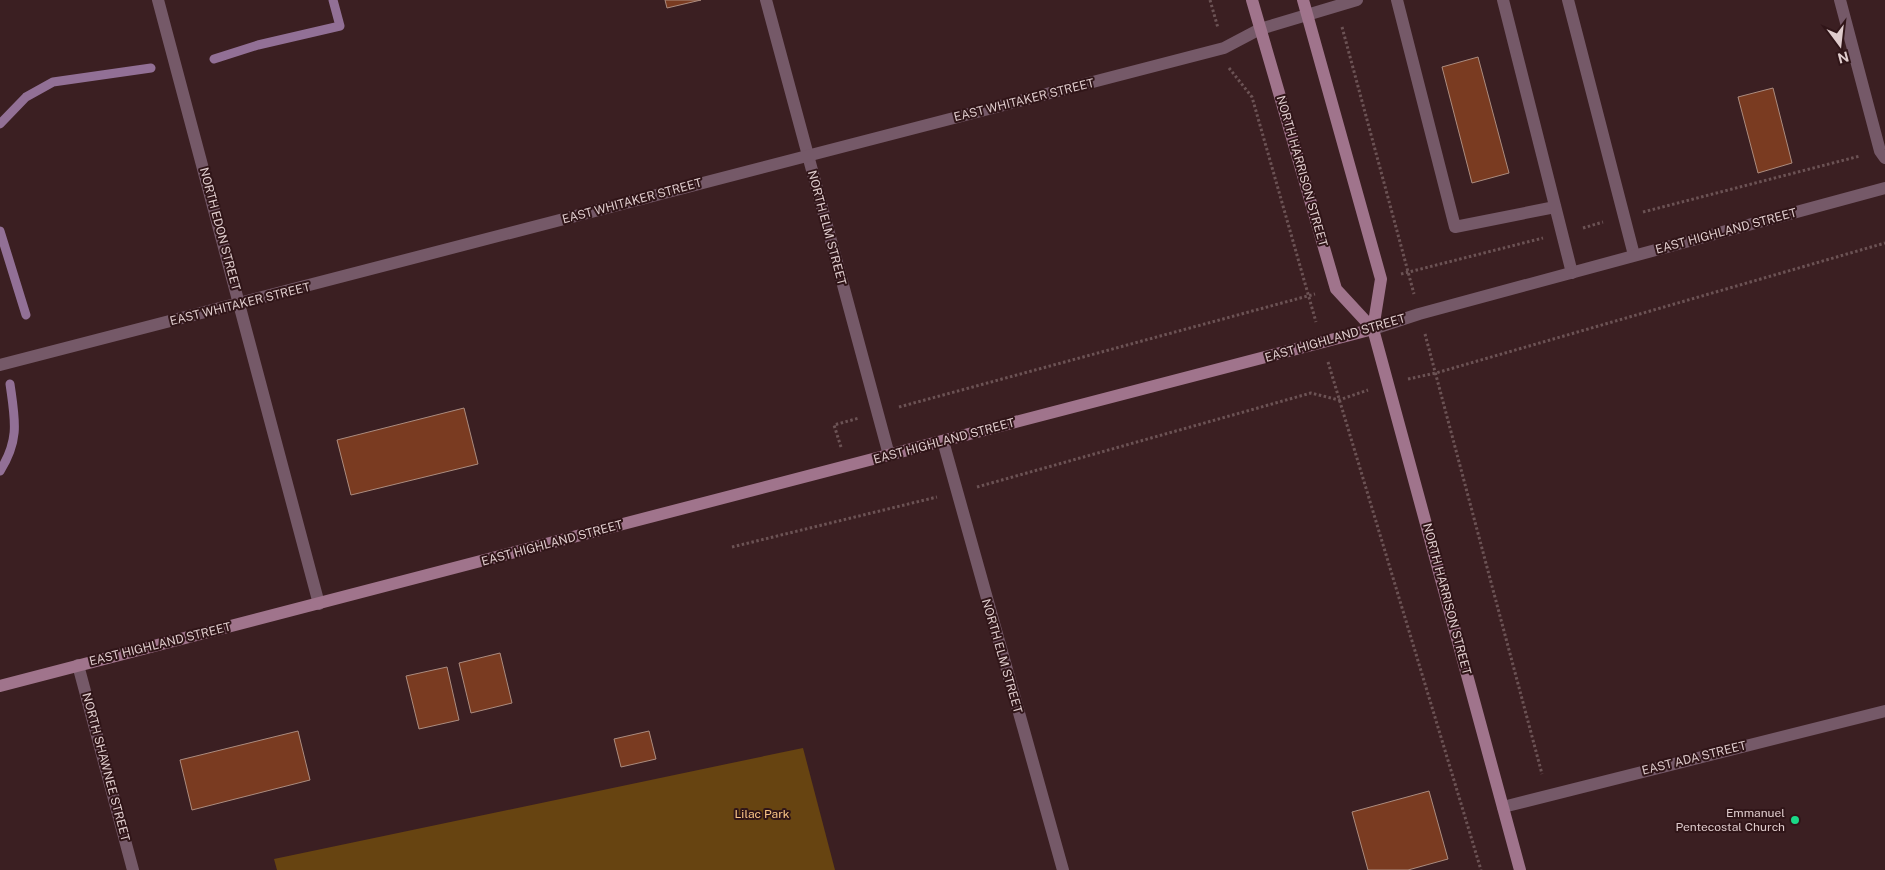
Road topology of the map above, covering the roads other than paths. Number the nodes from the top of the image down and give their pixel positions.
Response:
1 (158, 0) edge
2 (766, 0) edge
3 (1252, 0) edge
4 (1303, 0) edge
5 (1357, 0) edge
6 (1397, 0) edge
7 (1502, 0) edge
8 (1568, 0) edge
9 (1840, 0) edge
10 (1307, 14) junction
11 (1260, 29) junction
12 (807, 156) junction
13 (1885, 158) edge
14 (1885, 188) edge
15 (1555, 207) junction
16 (1634, 255) junction
17 (1572, 273) junction
18 (240, 304) junction
19 (1373, 329) junction
20 (0, 365) edge
21 (943, 441) junction
22 (889, 455) junction
23 (319, 604) junction
24 (78, 665) junction
25 (0, 686) edge
26 (1885, 711) edge
27 (1503, 807) junction
28 (133, 870) edge
29 (1062, 870) edge
30 (1520, 870) edge

1 - 18 street, NORTH EDON STREET
2 - 12 street, NORTH ELM STREET
3 - 11 main road, NORTH HARRISON STREET
4 - 10 main road, NORTH HARRISON STREET
5 - 10 street, EAST WHITAKER STREET
6 - 15 street
7 - 15 street
8 - 16 street
9 - 13 street
10 - 11 street, EAST WHITAKER STREET
10 - 19 main road, NORTH HARRISON STREET
11 - 12 street, EAST WHITAKER STREET
11 - 19 main road, NORTH HARRISON STREET
12 - 18 street, EAST WHITAKER STREET
12 - 22 street, NORTH ELM STREET
14 - 16 street, EAST HIGHLAND STREET
15 - 17 street
16 - 17 street, EAST HIGHLAND STREET
17 - 19 street, EAST HIGHLAND STREET
18 - 20 street, EAST WHITAKER STREET
18 - 23 street, NORTH EDON STREET
19 - 21 main road, EAST HIGHLAND STREET
19 - 27 main road, NORTH HARRISON STREET
21 - 22 main road, EAST HIGHLAND STREET
21 - 29 street, NORTH ELM STREET
22 - 23 main road, EAST HIGHLAND STREET
23 - 24 main road, EAST HIGHLAND STREET
24 - 25 main road, EAST HIGHLAND STREET
24 - 28 street, NORTH SHAWNEE STREET
26 - 27 street, EAST ADA STREET
27 - 30 main road, NORTH HARRISON STREET

